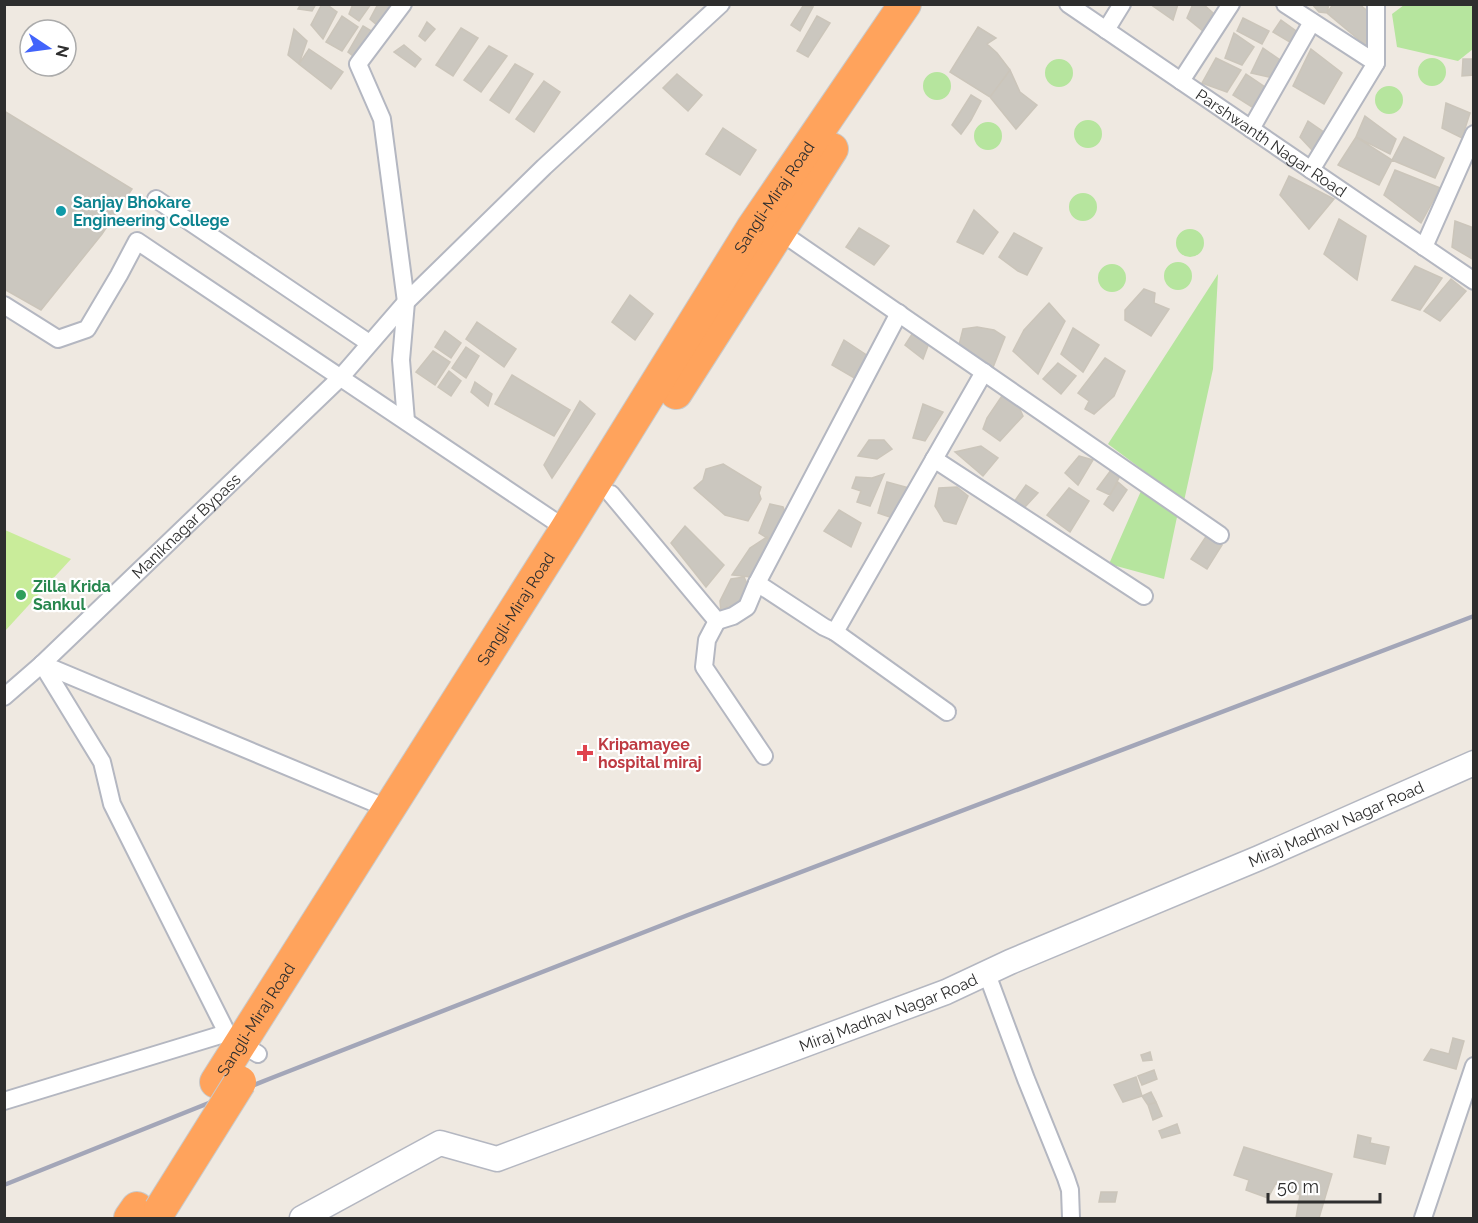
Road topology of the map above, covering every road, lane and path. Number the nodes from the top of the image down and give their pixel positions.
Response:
1 (403, 4) edge
2 (721, 4) edge
3 (905, 4) edge
4 (924, 4) edge
5 (1068, 4) edge
6 (1122, 4) edge
7 (1231, 4) edge
8 (1285, 4) edge
9 (1376, 4) edge
10 (1312, 22) junction
11 (1106, 30) junction
12 (1376, 63) junction
13 (1181, 81) junction
14 (1251, 129) junction
15 (1473, 134) edge
16 (1311, 170) junction
17 (156, 200) dead end
18 (779, 231) junction
19 (1424, 247) junction
20 (1473, 280) edge
21 (406, 302) junction
22 (4, 305) edge
23 (898, 313) junction
24 (369, 343) junction
25 (984, 372) junction
26 (341, 377) junction
27 (406, 421) junction
28 (934, 459) junction
29 (611, 494) junction
30 (566, 529) junction
31 (1220, 535) dead end
32 (757, 583) junction
33 (1144, 596) dead end
34 (717, 621) junction
35 (835, 632) junction
36 (42, 664) junction
37 (4, 697) edge
38 (947, 712) dead end
39 (764, 756) dead end
40 (1473, 763) edge
41 (389, 809) junction
42 (987, 974) junction
43 (242, 1044) junction
44 (1473, 1066) edge
45 (4, 1101) edge
46 (145, 1214) edge
47 (302, 1218) edge
48 (1071, 1218) edge
49 (1423, 1218) edge

1 - 21 street
2 - 21 street
3 - 30 highway, Sangli-Miraj Road
4 - 18 highway, Sangli-Miraj Road
5 - 11 street, Parshwanth Nagar Road
6 - 11 street
7 - 13 street
8 - 10 street
9 - 12 street
10 - 12 street
10 - 14 street
11 - 13 street, Parshwanth Nagar Road
12 - 16 street
13 - 14 street, Parshwanth Nagar Road
14 - 16 street, Parshwanth Nagar Road
15 - 19 street
16 - 19 street, Parshwanth Nagar Road
17 - 24 street
18 - 23 street
18 - 29 highway, Sangli-Miraj Road
19 - 20 street, Parshwanth Nagar Road
21 - 24 street
21 - 27 street
22 - 26 street
23 - 25 street
23 - 32 street
24 - 26 street, Maniknagar Bypass
25 - 28 street
25 - 31 street
26 - 27 street
26 - 36 street, Maniknagar Bypass
27 - 30 street
28 - 33 street
28 - 35 street
29 - 34 street
29 - 43 highway, Sangli-Miraj Road
30 - 41 highway, Sangli-Miraj Road
32 - 34 street
32 - 35 street
34 - 39 street
35 - 38 street
36 - 37 street, Maniknagar Bypass
36 - 41 street
36 - 43 street
40 - 42 street, Miraj Madhav Nagar Road
41 - 43 highway, Sangli-Miraj Road
42 - 47 street, Miraj Madhav Nagar Road
42 - 48 street
43 - 45 street
43 - 46 highway, Sangli-Miraj Road, bridge
44 - 49 street

